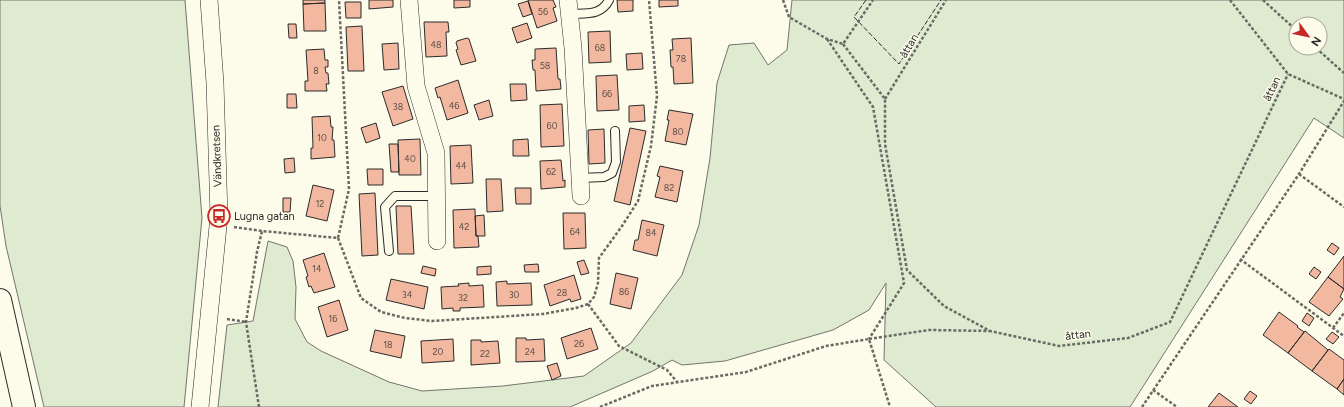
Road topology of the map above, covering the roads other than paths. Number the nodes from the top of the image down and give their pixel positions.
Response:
1 (209, 0) edge
2 (409, 0) edge
3 (609, 0) edge
4 (569, 7) edge
5 (614, 131) dead end
6 (580, 178) junction
7 (437, 196) junction
8 (581, 196) dead end
9 (437, 241) dead end
10 (389, 251) dead end
11 (0, 300) edge
12 (24, 407) edge
13 (200, 407) edge

1 - 13 street, Vändkretsen
2 - 7 street
3 - 4 lane
4 - 6 street
5 - 6 lane
6 - 8 street
7 - 9 street
7 - 10 lane
11 - 12 main road

